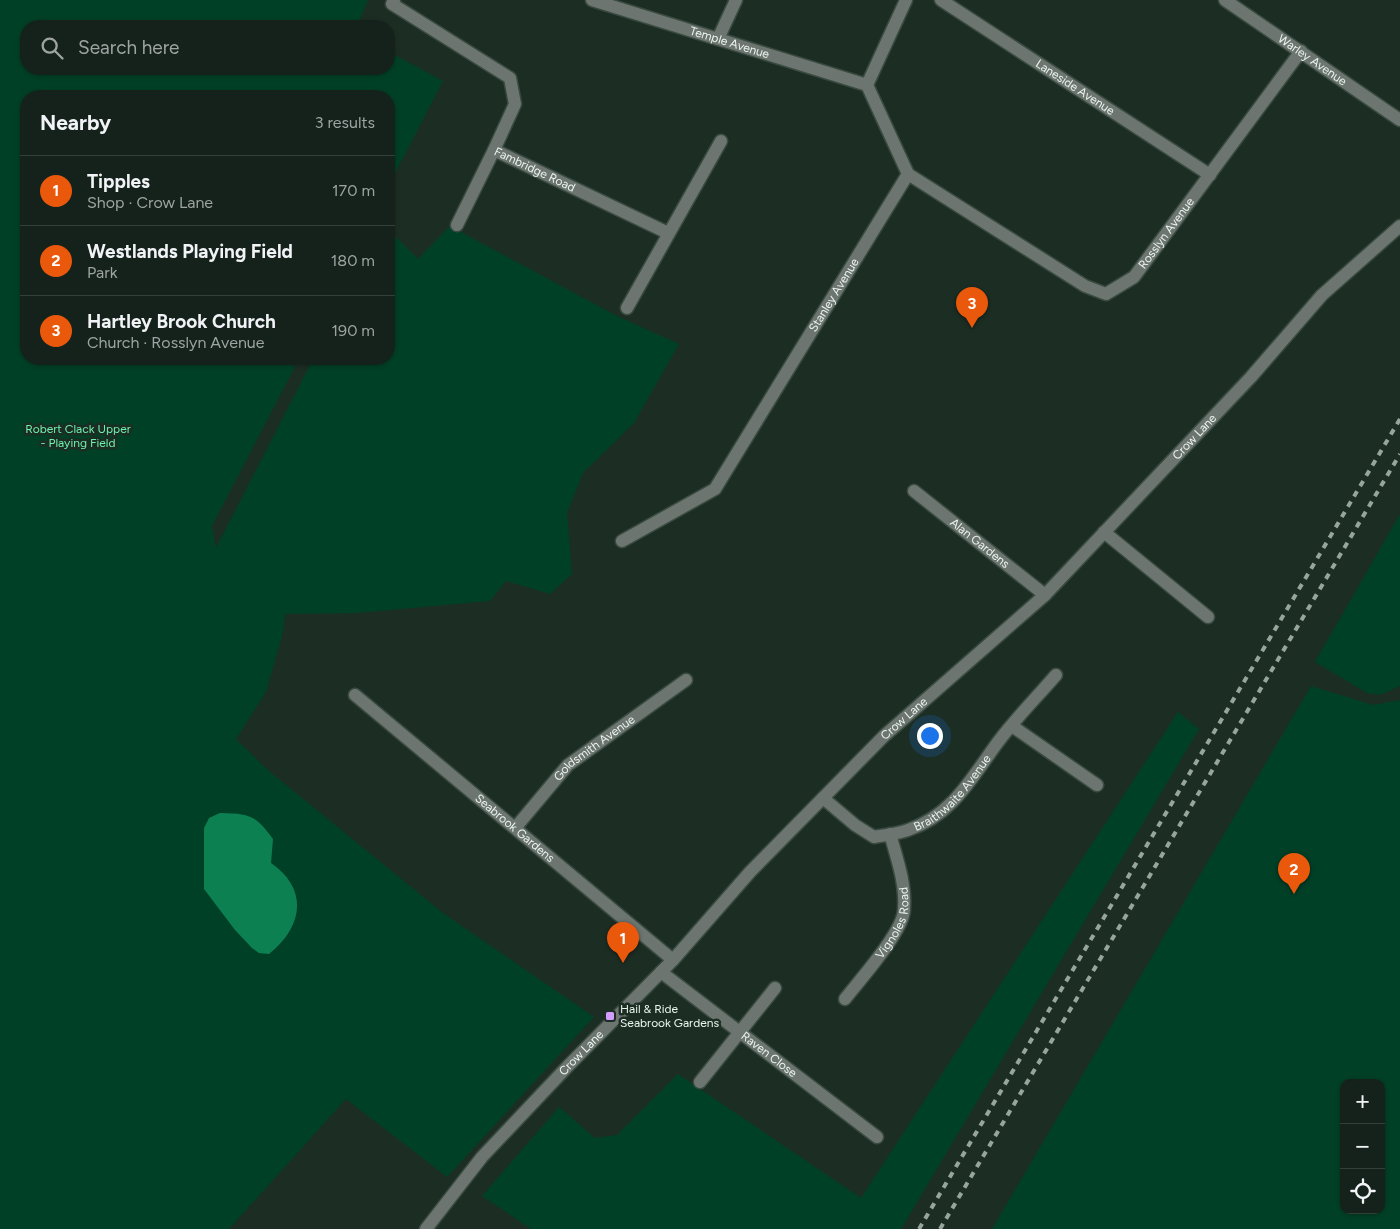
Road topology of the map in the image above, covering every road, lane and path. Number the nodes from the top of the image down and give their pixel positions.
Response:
1 (394, 0) edge
2 (592, 0) edge
3 (736, 0) edge
4 (906, 0) edge
5 (941, 0) edge
6 (1225, 0) edge
7 (718, 39) junction
8 (1300, 51) junction
9 (866, 85) junction
10 (1400, 120) edge
11 (721, 141) dead end
12 (494, 150) junction
13 (908, 174) junction
14 (1210, 175) junction
15 (457, 225) dead end
16 (1400, 226) edge
17 (668, 233) junction
18 (627, 308) dead end
19 (914, 491) dead end
20 (1104, 532) junction
21 (622, 541) dead end
22 (1045, 595) junction
23 (1208, 617) dead end
24 (1056, 675) dead end
25 (686, 680) dead end
26 (355, 695) dead end
27 (1012, 726) junction
28 (1098, 785) dead end
29 (822, 798) junction
30 (516, 827) junction
31 (890, 834) junction
32 (673, 960) junction
33 (662, 972) junction
34 (775, 988) dead end
35 (844, 999) dead end
36 (742, 1032) junction
37 (700, 1082) dead end
38 (877, 1137) dead end
39 (426, 1229) edge

1 - 12 street, Fambridge Road
2 - 7 street, Temple Avenue
3 - 7 street
4 - 9 street
5 - 14 street, Laneside Avenue
6 - 8 street, Warley Avenue
7 - 9 street, Temple Avenue
8 - 10 street, Warley Avenue
8 - 14 street, Rosslyn Avenue
9 - 13 street
11 - 17 street
12 - 15 street
12 - 17 street, Fambridge Road
13 - 14 street, Rosslyn Avenue
13 - 21 street, Stanley Avenue
16 - 20 street, Crow Lane
17 - 18 street
19 - 22 street, Alan Gardens
20 - 22 street, Crow Lane
20 - 23 street
22 - 29 street, Crow Lane
24 - 27 street, Braithwaite Avenue
25 - 30 street, Goldsmith Avenue
26 - 30 street, Seabrook Gardens
27 - 28 street
27 - 31 street, Braithwaite Avenue
29 - 31 street, Braithwaite Avenue
29 - 32 street, Crow Lane
30 - 32 street, Seabrook Gardens
31 - 35 street, Vignoles Road
32 - 33 street, Crow Lane
33 - 36 street, Raven Close
33 - 39 street, Crow Lane
34 - 36 street
36 - 37 street
36 - 38 street, Raven Close

